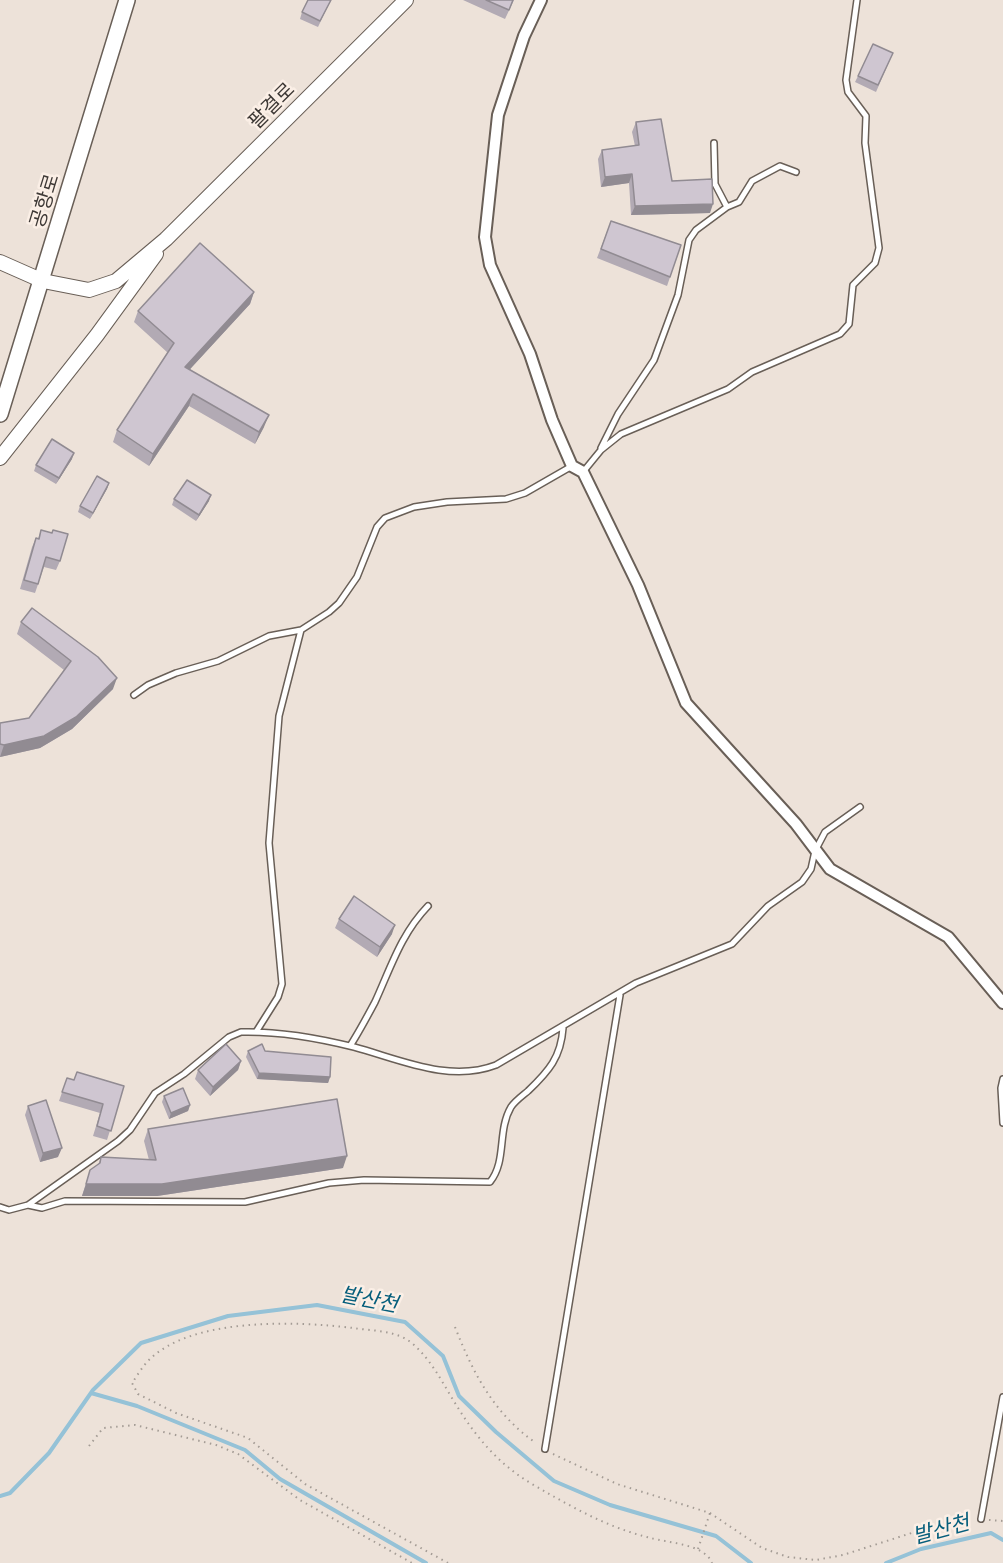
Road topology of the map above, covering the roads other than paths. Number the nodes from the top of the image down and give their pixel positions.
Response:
1 (127, 0) edge
2 (406, 0) edge
3 (541, 0) edge
4 (857, 0) edge
5 (714, 143) dead end
6 (796, 172) dead end
7 (727, 207) junction
8 (165, 240) junction
9 (0, 262) edge
10 (43, 281) junction
11 (0, 414) edge
12 (601, 450) junction
13 (0, 458) edge
14 (572, 466) junction
15 (583, 472) junction
16 (301, 630) junction
17 (134, 695) dead end
18 (860, 807) dead end
19 (815, 851) junction
20 (428, 906) dead end
21 (620, 994) junction
22 (1003, 1003) edge
23 (563, 1028) junction
24 (255, 1032) junction
25 (350, 1046) junction
26 (1003, 1079) edge
27 (1003, 1123) edge
28 (28, 1205) junction
29 (0, 1207) edge
30 (1003, 1396) edge
31 (545, 1449) road end
32 (981, 1519) road end

1 - 10 main road, 공항로
2 - 8 street, 팔결로
3 - 14 street
4 - 12 lane
5 - 7 lane
6 - 7 lane
7 - 12 lane
8 - 10 street
8 - 13 street
9 - 10 street
10 - 11 main road, 공항로
12 - 15 lane
14 - 15 street
14 - 16 lane
15 - 19 street
16 - 17 lane
16 - 24 lane
18 - 19 lane
19 - 21 lane
19 - 22 street
20 - 25 lane
21 - 23 lane
21 - 31 lane
23 - 25 lane
23 - 28 lane
24 - 25 lane
24 - 28 lane
26 - 27 lane
28 - 29 lane
30 - 32 lane

